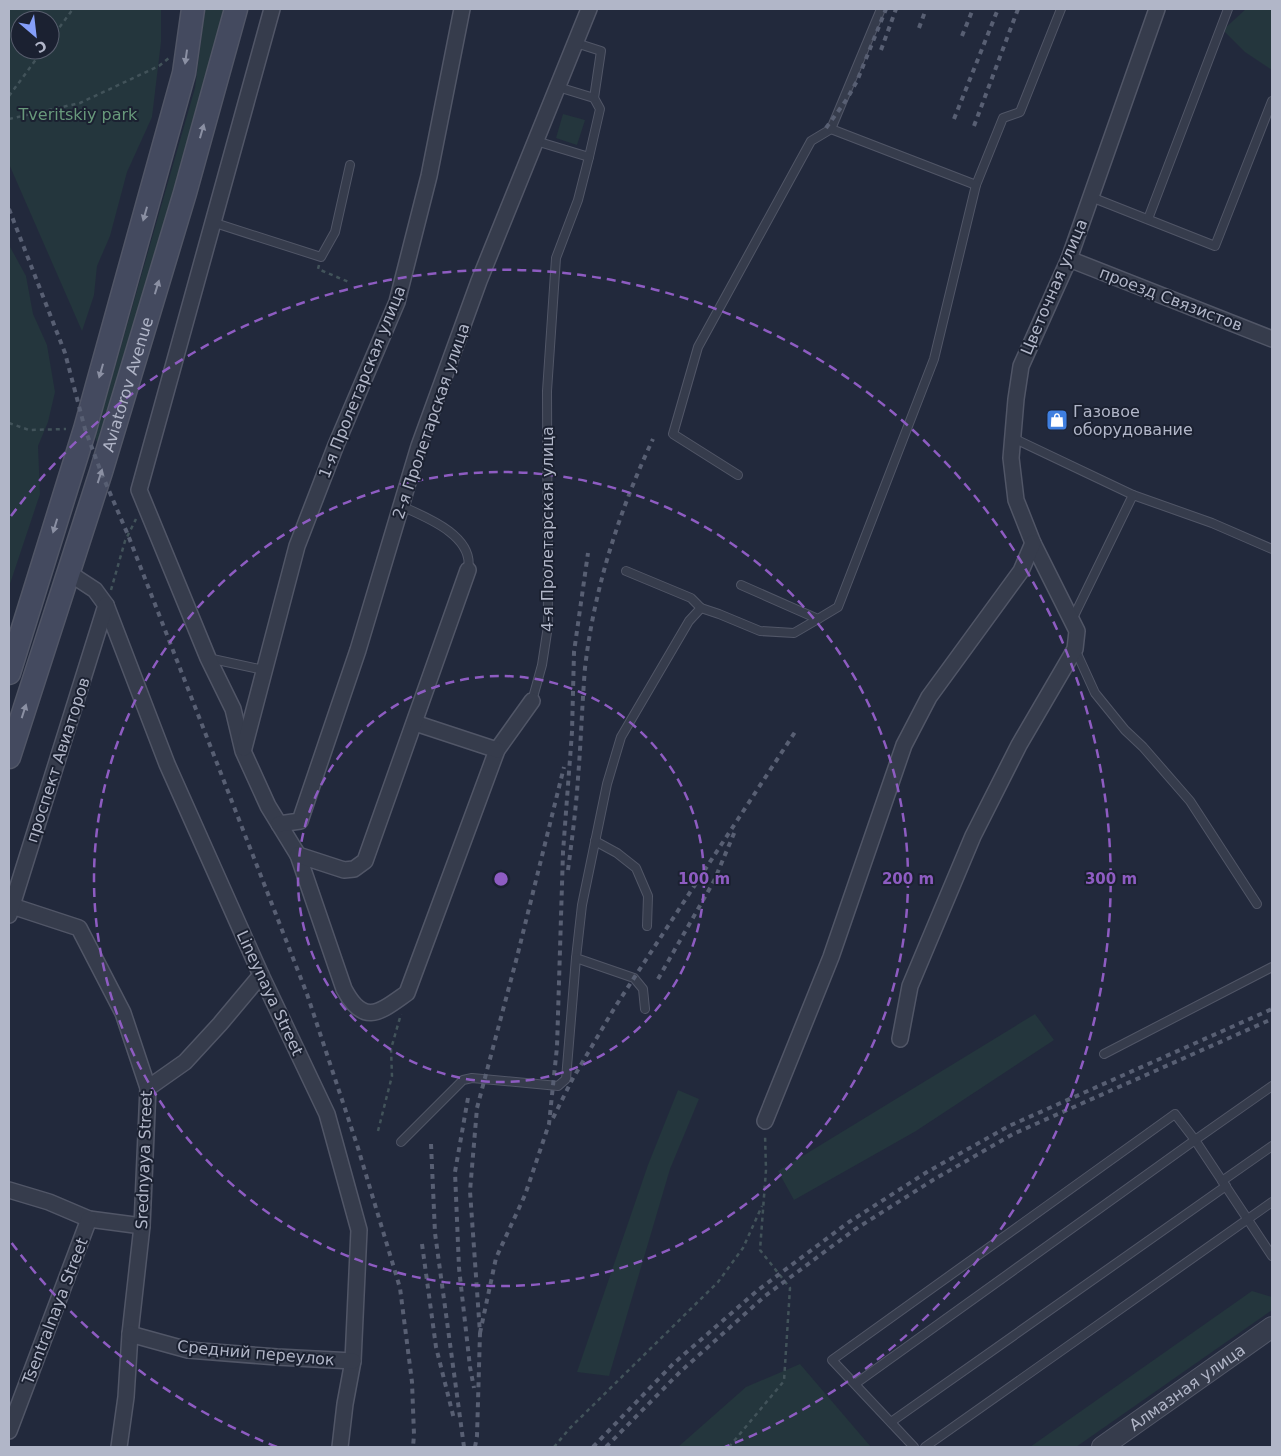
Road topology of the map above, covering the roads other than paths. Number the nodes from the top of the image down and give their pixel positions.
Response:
1 (193, 9) edge
2 (236, 9) edge
3 (272, 9) edge
4 (462, 9) edge
5 (589, 9) edge
6 (881, 9) edge
7 (1061, 9) edge
8 (1157, 9) edge
9 (1228, 9) edge
10 (576, 43) junction
11 (558, 87) junction
12 (594, 98) junction
13 (1272, 101) edge
14 (832, 129) junction
15 (536, 141) junction
16 (589, 157) junction
17 (350, 166) dead end
18 (976, 185) junction
19 (1091, 197) junction
20 (1148, 219) junction
21 (212, 222) junction
22 (1069, 259) junction
23 (1272, 339) edge
24 (1013, 438) junction
25 (738, 474) dead end
26 (1133, 494) junction
27 (401, 506) junction
28 (1033, 543) junction
29 (1272, 549) edge
30 (468, 570) joint
31 (626, 571) dead end
32 (69, 573) junction
33 (741, 586) dead end
34 (106, 606) junction
35 (701, 608) junction
36 (818, 619) junction
37 (1072, 620) junction
38 (1075, 649) junction
39 (208, 658) junction
40 (264, 670) junction
41 (9, 673) edge
42 (532, 701) joint
43 (415, 723) junction
44 (497, 750) junction
45 (243, 751) junction
46 (9, 758) edge
47 (279, 824) junction
48 (595, 842) junction
49 (298, 856) junction
50 (1257, 904) dead end
51 (10, 911) edge
52 (647, 926) dead end
53 (576, 958) junction
54 (1272, 967) edge
55 (261, 975) junction
56 (645, 1009) dead end
57 (900, 1039) dead end
58 (1104, 1054) dead end
59 (1272, 1086) edge
60 (148, 1088) junction
61 (765, 1121) road end
62 (1195, 1140) junction
63 (401, 1142) dead end
64 (1272, 1146) edge
65 (1224, 1183) junction
66 (9, 1190) edge
67 (1272, 1202) edge
68 (1247, 1219) junction
69 (89, 1220) junction
70 (142, 1226) junction
71 (1269, 1244) edge
72 (1272, 1256) edge
73 (1272, 1327) edge
74 (130, 1334) junction
75 (353, 1361) junction
76 (855, 1384) junction
77 (891, 1422) junction
78 (9, 1431) edge
79 (119, 1447) edge
80 (340, 1447) edge
81 (914, 1447) edge
82 (925, 1447) edge
83 (1102, 1447) edge

1 -> 41 main road, Aviatorov Avenue
32 -> 2 main road, Aviatorov Avenue
3 - 21 street
4 - 40 street, 1-я Пролетарская улица
5 - 10 street, 2-я Пролетарская улица
6 - 14 lane
7 - 18 lane
8 - 19 street, Цветочная улица
9 - 20 lane
10 - 11 street, 2-я Пролетарская улица
10 - 12 lane, 4-я Пролетарская улица
11 - 12 lane
11 - 15 street, 2-я Пролетарская улица
12 - 16 lane, 4-я Пролетарская улица
13 - 20 lane
14 - 18 lane
14 - 25 lane
15 - 16 lane
15 - 27 street, 2-я Пролетарская улица
16 - 42 lane, 4-я Пролетарская улица
17 - 21 lane
18 - 36 lane
19 - 20 lane
19 - 22 street, Цветочная улица
21 - 39 street
22 - 23 street, проезд Связистов
22 - 24 street, Цветочная улица
24 - 26 lane
24 - 28 street, Цветочная улица
26 - 29 lane
26 - 37 lane
27 - 30 lane
27 - 47 street, 2-я Пролетарская улица
28 - 37 street, Цветочная улица
28 - 61 street
30 - 43 street
31 - 35 lane
32 - 34 street, Lineynaya Street
46 -> 32 main road, Aviatorov Avenue
33 - 36 lane
34 - 51 street, проспект Авиаторов
34 - 55 street, Lineynaya Street
35 - 36 lane
35 - 48 lane
37 - 38 street, Цветочная улица
38 - 50 lane
38 - 57 street
39 - 40 lane
39 - 45 street
40 - 45 street, 1-я Пролетарская улица
42 - 44 street, 4-я Пролетарская улица
43 - 44 street
43 - 49 street
44 - 49 street, 4-я Пролетарская улица
45 - 47 street
47 - 49 street
48 - 52 lane
48 - 53 lane
51 - 60 street, Srednyaya Street
53 - 56 lane
53 - 63 lane
54 - 58 lane
55 - 60 street
55 - 75 street, Lineynaya Street
59 - 62 lane
60 - 70 street, Srednyaya Street
62 - 65 lane
62 - 76 lane
62 - 76 lane
64 - 65 lane
65 - 68 lane
65 - 77 lane
66 - 69 street
67 - 68 lane
68 - 71 lane
68 - 82 lane
69 - 70 street
69 - 78 street, Tsentralnaya Street
70 - 74 street, Srednyaya Street
71 - 72 lane
73 - 83 street, Алмазная улица
74 - 75 street, Средний переулок
74 - 79 street, Srednyaya Street
75 - 80 street, Lineynaya Street
76 - 77 lane
77 - 81 lane

